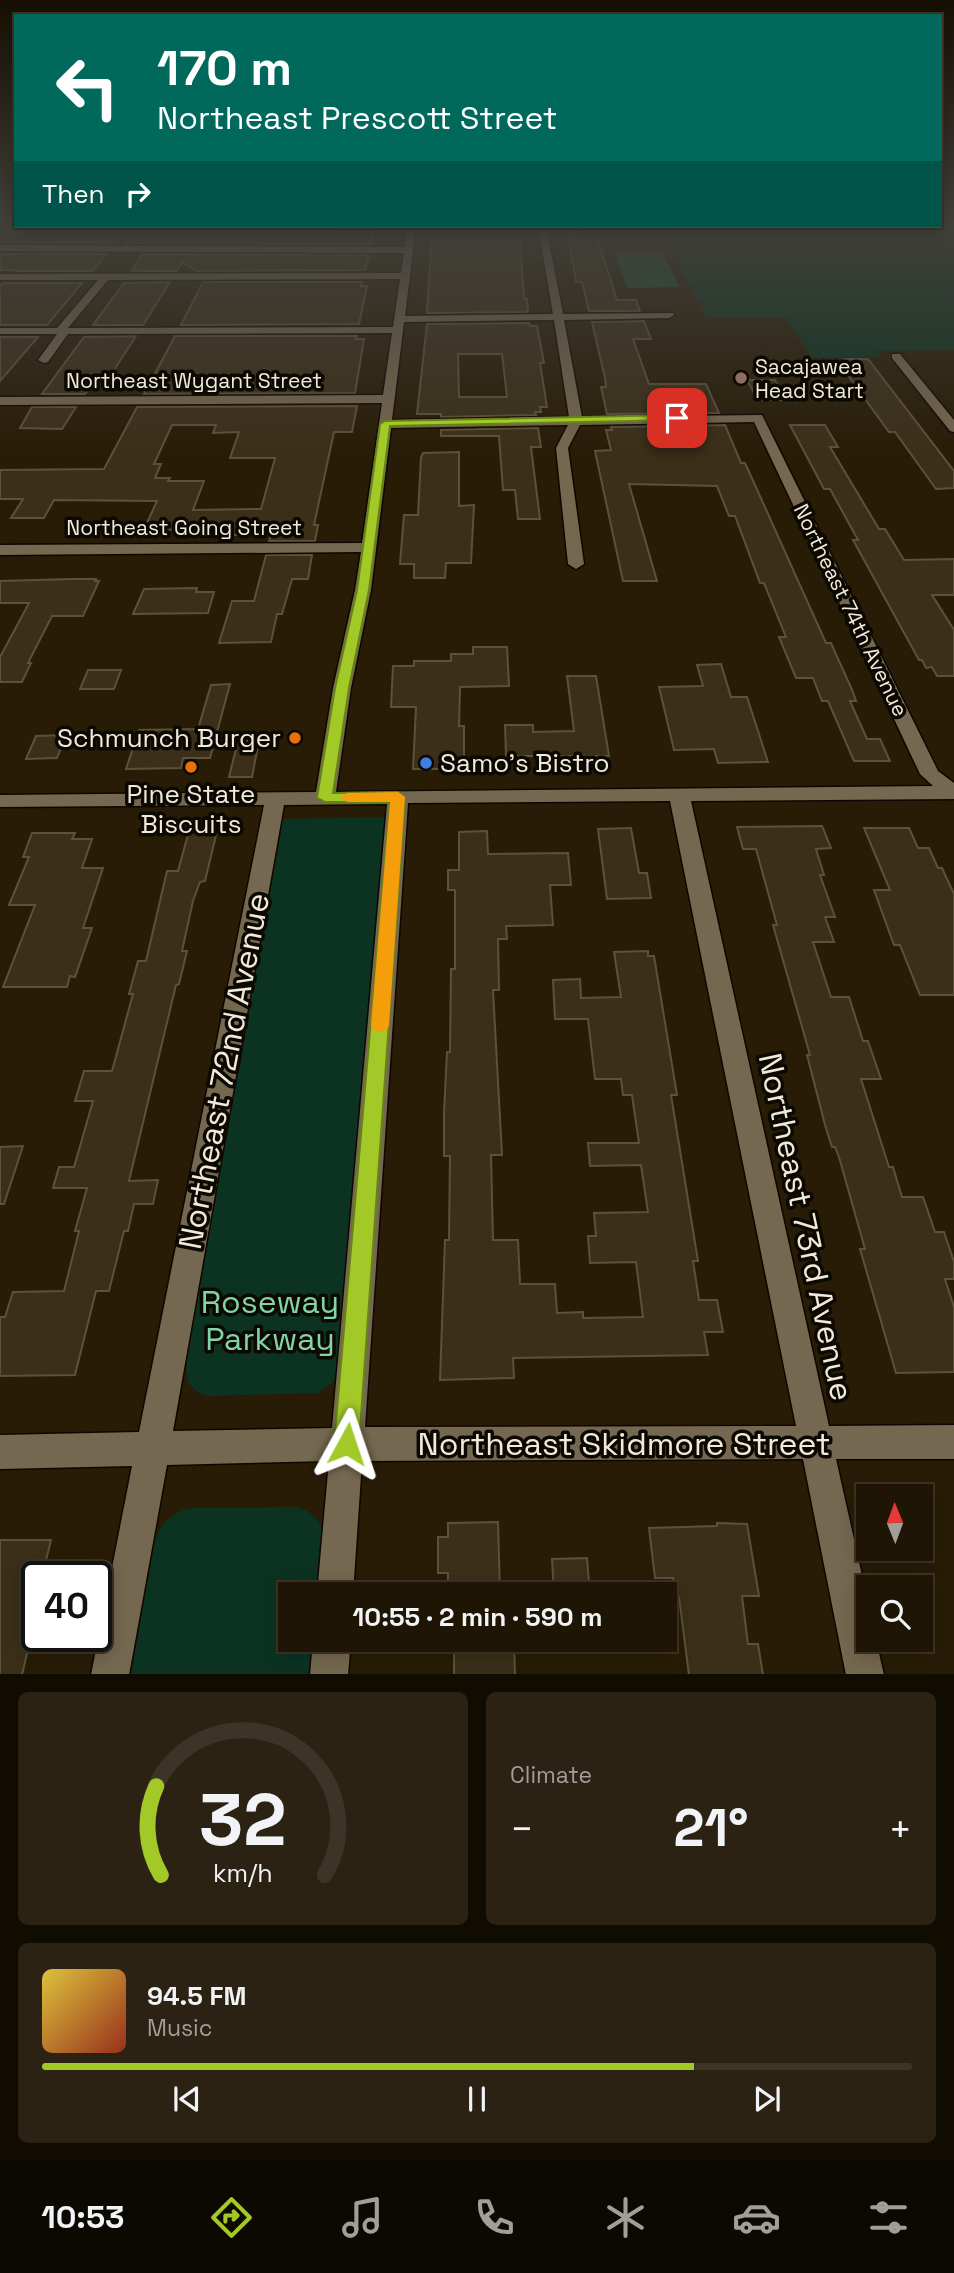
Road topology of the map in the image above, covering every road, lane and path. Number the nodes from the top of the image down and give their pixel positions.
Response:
1 (87, 299) edge
2 (402, 299) edge
3 (555, 299) edge
4 (670, 315) dead end
5 (558, 316) junction
6 (398, 324) junction
7 (0, 331) edge
8 (60, 331) junction
9 (896, 356) dead end
10 (44, 360) dead end
11 (388, 399) junction
12 (8, 404) edge
13 (574, 420) junction
14 (385, 424) junction
15 (954, 428) edge
16 (369, 547) junction
17 (0, 550) edge
18 (576, 564) dead end
19 (953, 792) edge
20 (678, 794) junction
21 (398, 797) junction
22 (275, 798) junction
23 (325, 798) junction
24 (0, 801) edge
25 (954, 1442) edge
26 (347, 1444) junction
27 (816, 1444) junction
28 (153, 1449) junction
29 (0, 1452) edge
30 (336, 1582) edge
31 (331, 1652) edge
32 (110, 1674) edge
33 (329, 1674) edge
34 (865, 1674) edge

1 - 8 street
2 - 6 street
3 - 5 street
4 - 5 street
5 - 6 street
5 - 13 street
6 - 8 street
6 - 11 street
7 - 8 street
8 - 10 street
9 - 15 street
11 - 12 street, Northeast Wygant Street
11 - 14 street
13 - 14 street
13 - 18 street
13 - 19 street, Northeast 74th Avenue
14 - 16 street
16 - 17 street, Northeast Going Street
16 - 23 street
19 - 20 street
20 - 21 street
20 - 27 street, Northeast 73rd Avenue
21 - 23 street
21 - 26 street
22 - 23 street
22 - 24 street
22 - 28 street, Northeast 72nd Avenue
25 - 27 street, Northeast Skidmore Street
26 - 27 street, Northeast Skidmore Street
26 - 28 street, Northeast Skidmore Street
26 - 30 street
27 - 34 street, Northeast 73rd Avenue
28 - 29 street, Northeast Skidmore Street
28 - 32 street, Northeast 72nd Avenue
31 - 33 street

